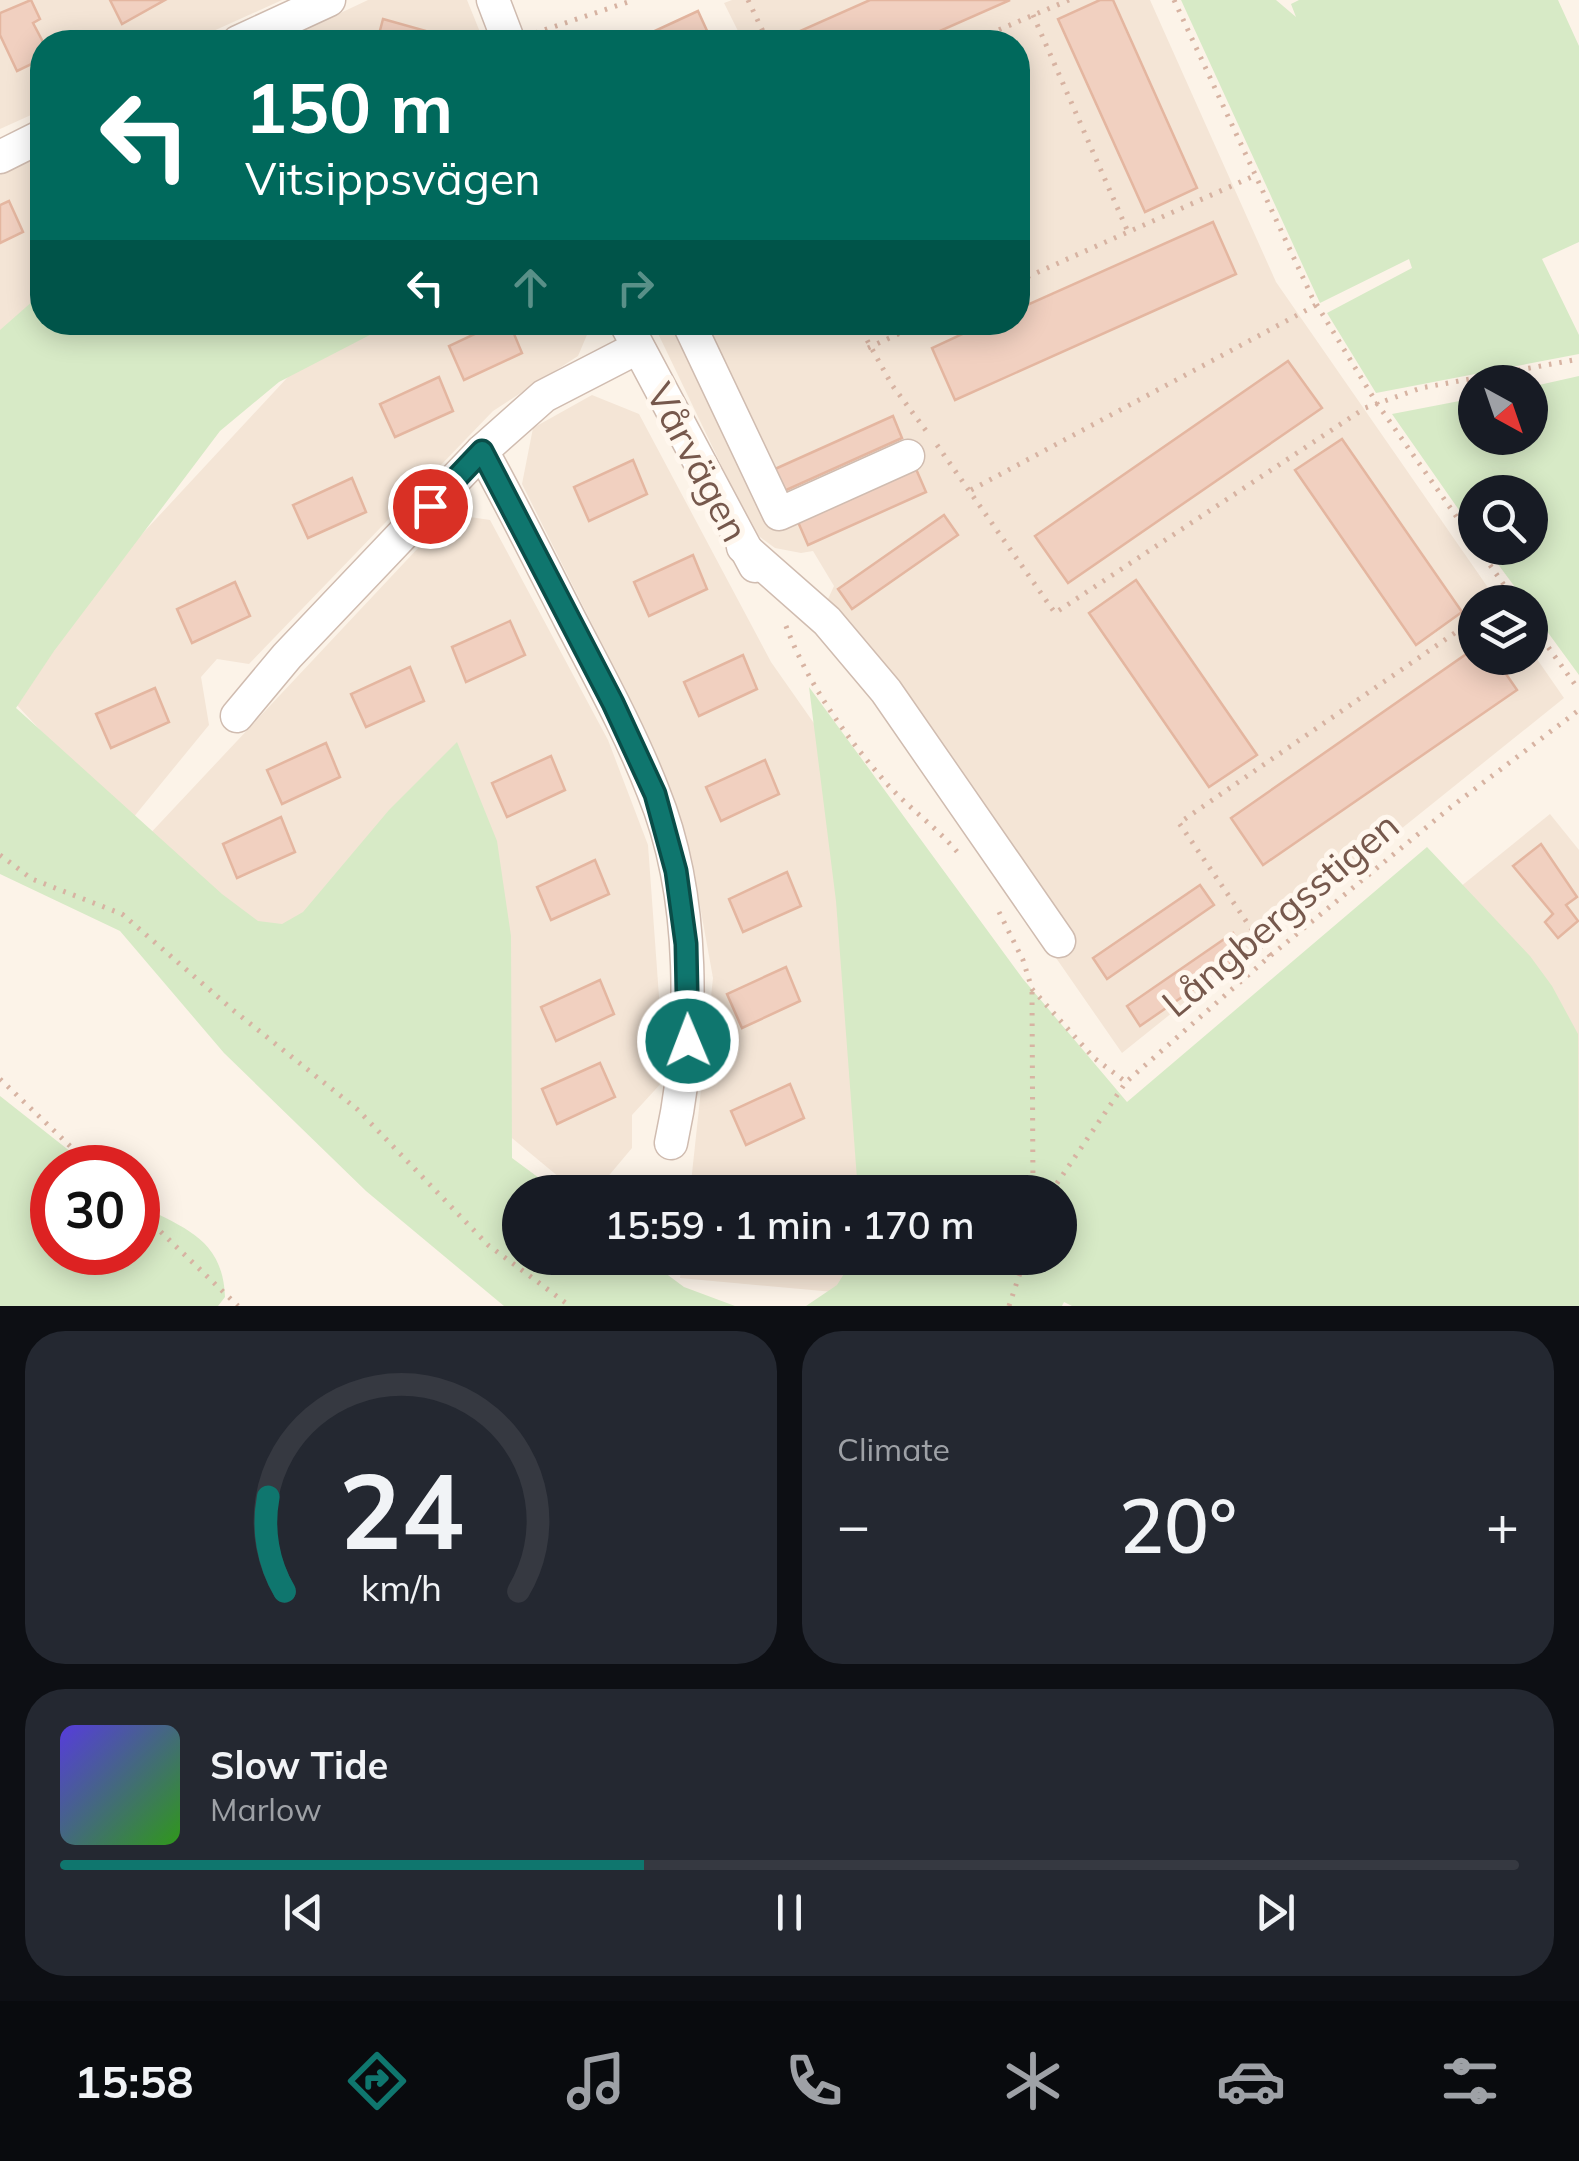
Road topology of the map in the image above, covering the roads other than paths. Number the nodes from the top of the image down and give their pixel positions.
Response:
1 (329, 0) edge
2 (493, 0) edge
3 (264, 30) edge
4 (504, 30) edge
5 (30, 142) edge
6 (0, 158) edge
7 (631, 335) edge
8 (694, 335) edge
9 (482, 451) junction
10 (908, 456) dead end
11 (743, 547) junction
12 (776, 600) road end
13 (237, 716) dead end
14 (1058, 940) dead end
15 (671, 1143) dead end

1 - 3 street
2 - 4 street
5 - 6 street
7 - 9 street
7 - 11 street, Vårvägen
8 - 10 street
9 - 13 street
9 - 15 street
11 - 12 street, Vårvägen
11 - 14 street

